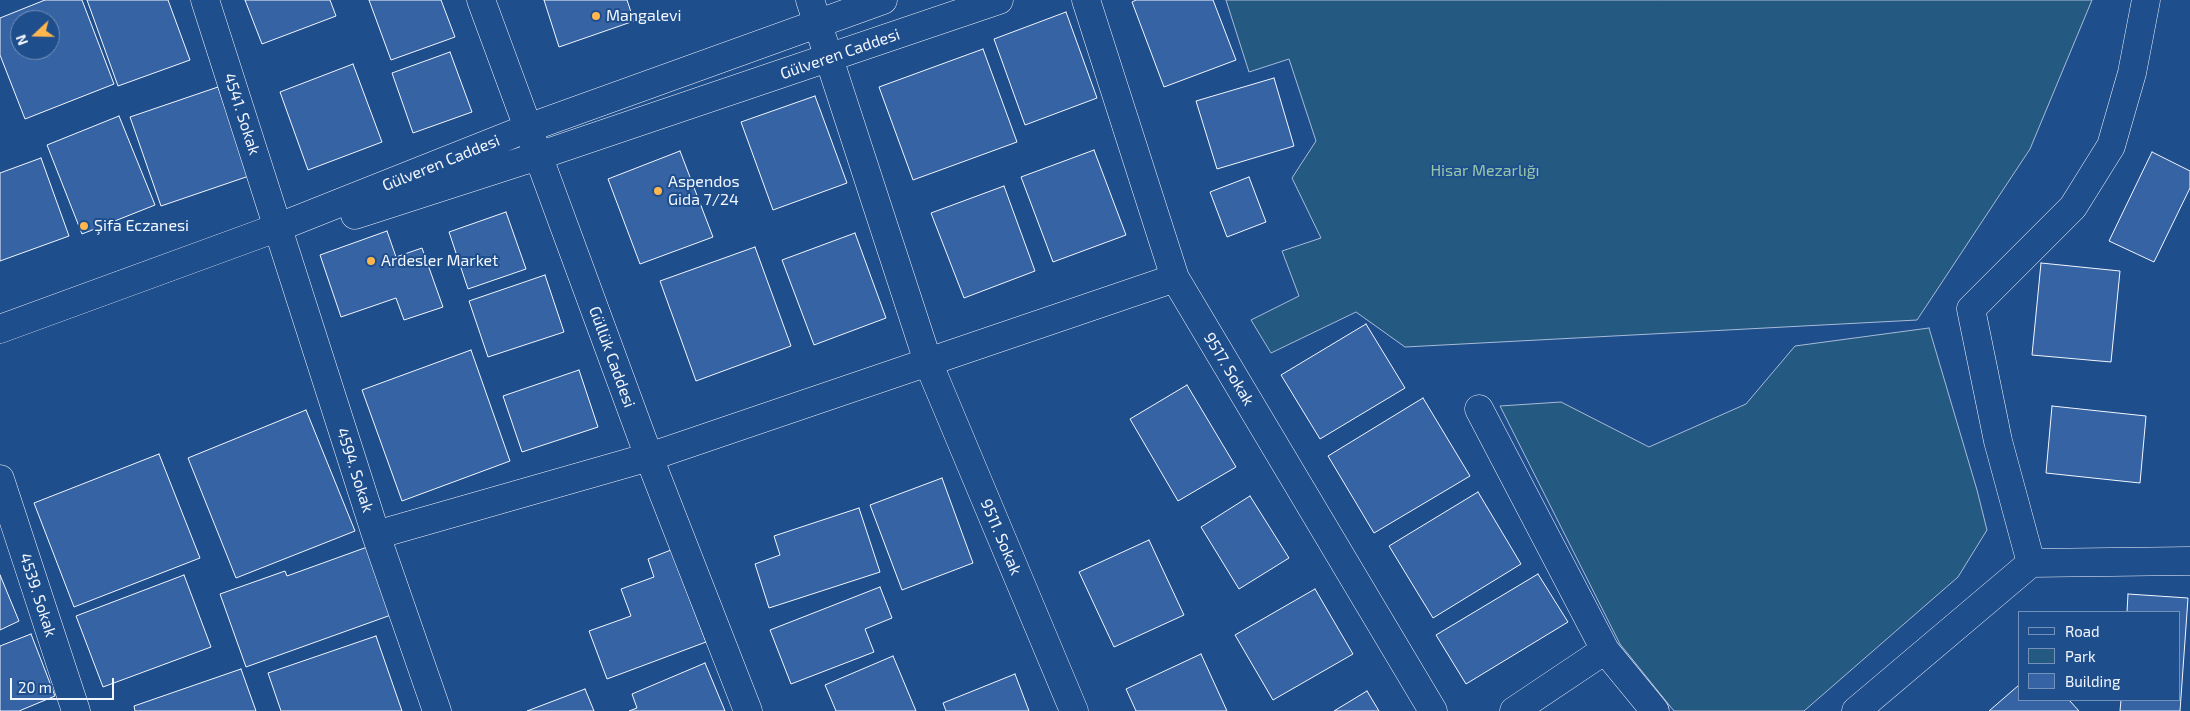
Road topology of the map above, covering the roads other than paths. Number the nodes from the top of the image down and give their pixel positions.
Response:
1 (205, 0) edge
2 (481, 0) edge
3 (883, 0) edge
4 (999, 0) edge
5 (1086, 0) edge
6 (2146, 0) edge
7 (813, 11) edge
8 (828, 58) junction
9 (528, 128) junction
10 (538, 156) junction
11 (281, 233) junction
12 (1175, 278) junction
13 (0, 329) edge
14 (928, 362) junction
15 (1479, 410) dead end
16 (649, 457) junction
17 (0, 478) edge
18 (376, 535) junction
19 (2190, 562) edge
20 (2032, 563) junction
21 (1605, 650) junction
22 (76, 711) edge
23 (437, 711) edge
24 (748, 711) edge
25 (1074, 711) edge
26 (1432, 711) edge
27 (1514, 711) edge
28 (1655, 711) edge
29 (1856, 711) edge

1 - 11 street, 4541. Sokak
2 - 9 street, Güllük Caddesi
3 - 7 street, Gülveren Caddesi
4 - 8 street, Gülveren Caddesi
5 - 12 street, 9517. Sokak
6 - 20 street
7 - 8 street, 9511. Sokak
7 - 9 street, Gülveren Caddesi
8 - 10 street, Gülveren Caddesi
8 - 14 street, 9511. Sokak
9 - 10 street, Güllük Caddesi
9 - 11 street, Gülveren Caddesi
10 - 11 street, Gülveren Caddesi
10 - 16 street, Güllük Caddesi
11 - 13 street, Gülveren Caddesi
11 - 18 street, 4594. Sokak
12 - 14 street
12 - 26 street, 9517. Sokak
14 - 16 street
14 - 25 street, 9511. Sokak
15 - 21 street
16 - 18 street
16 - 24 street, Güllük Caddesi
17 - 22 street, 4539. Sokak
18 - 23 street, 4594. Sokak
19 - 20 street
20 - 29 street
21 - 27 street
21 - 28 street

